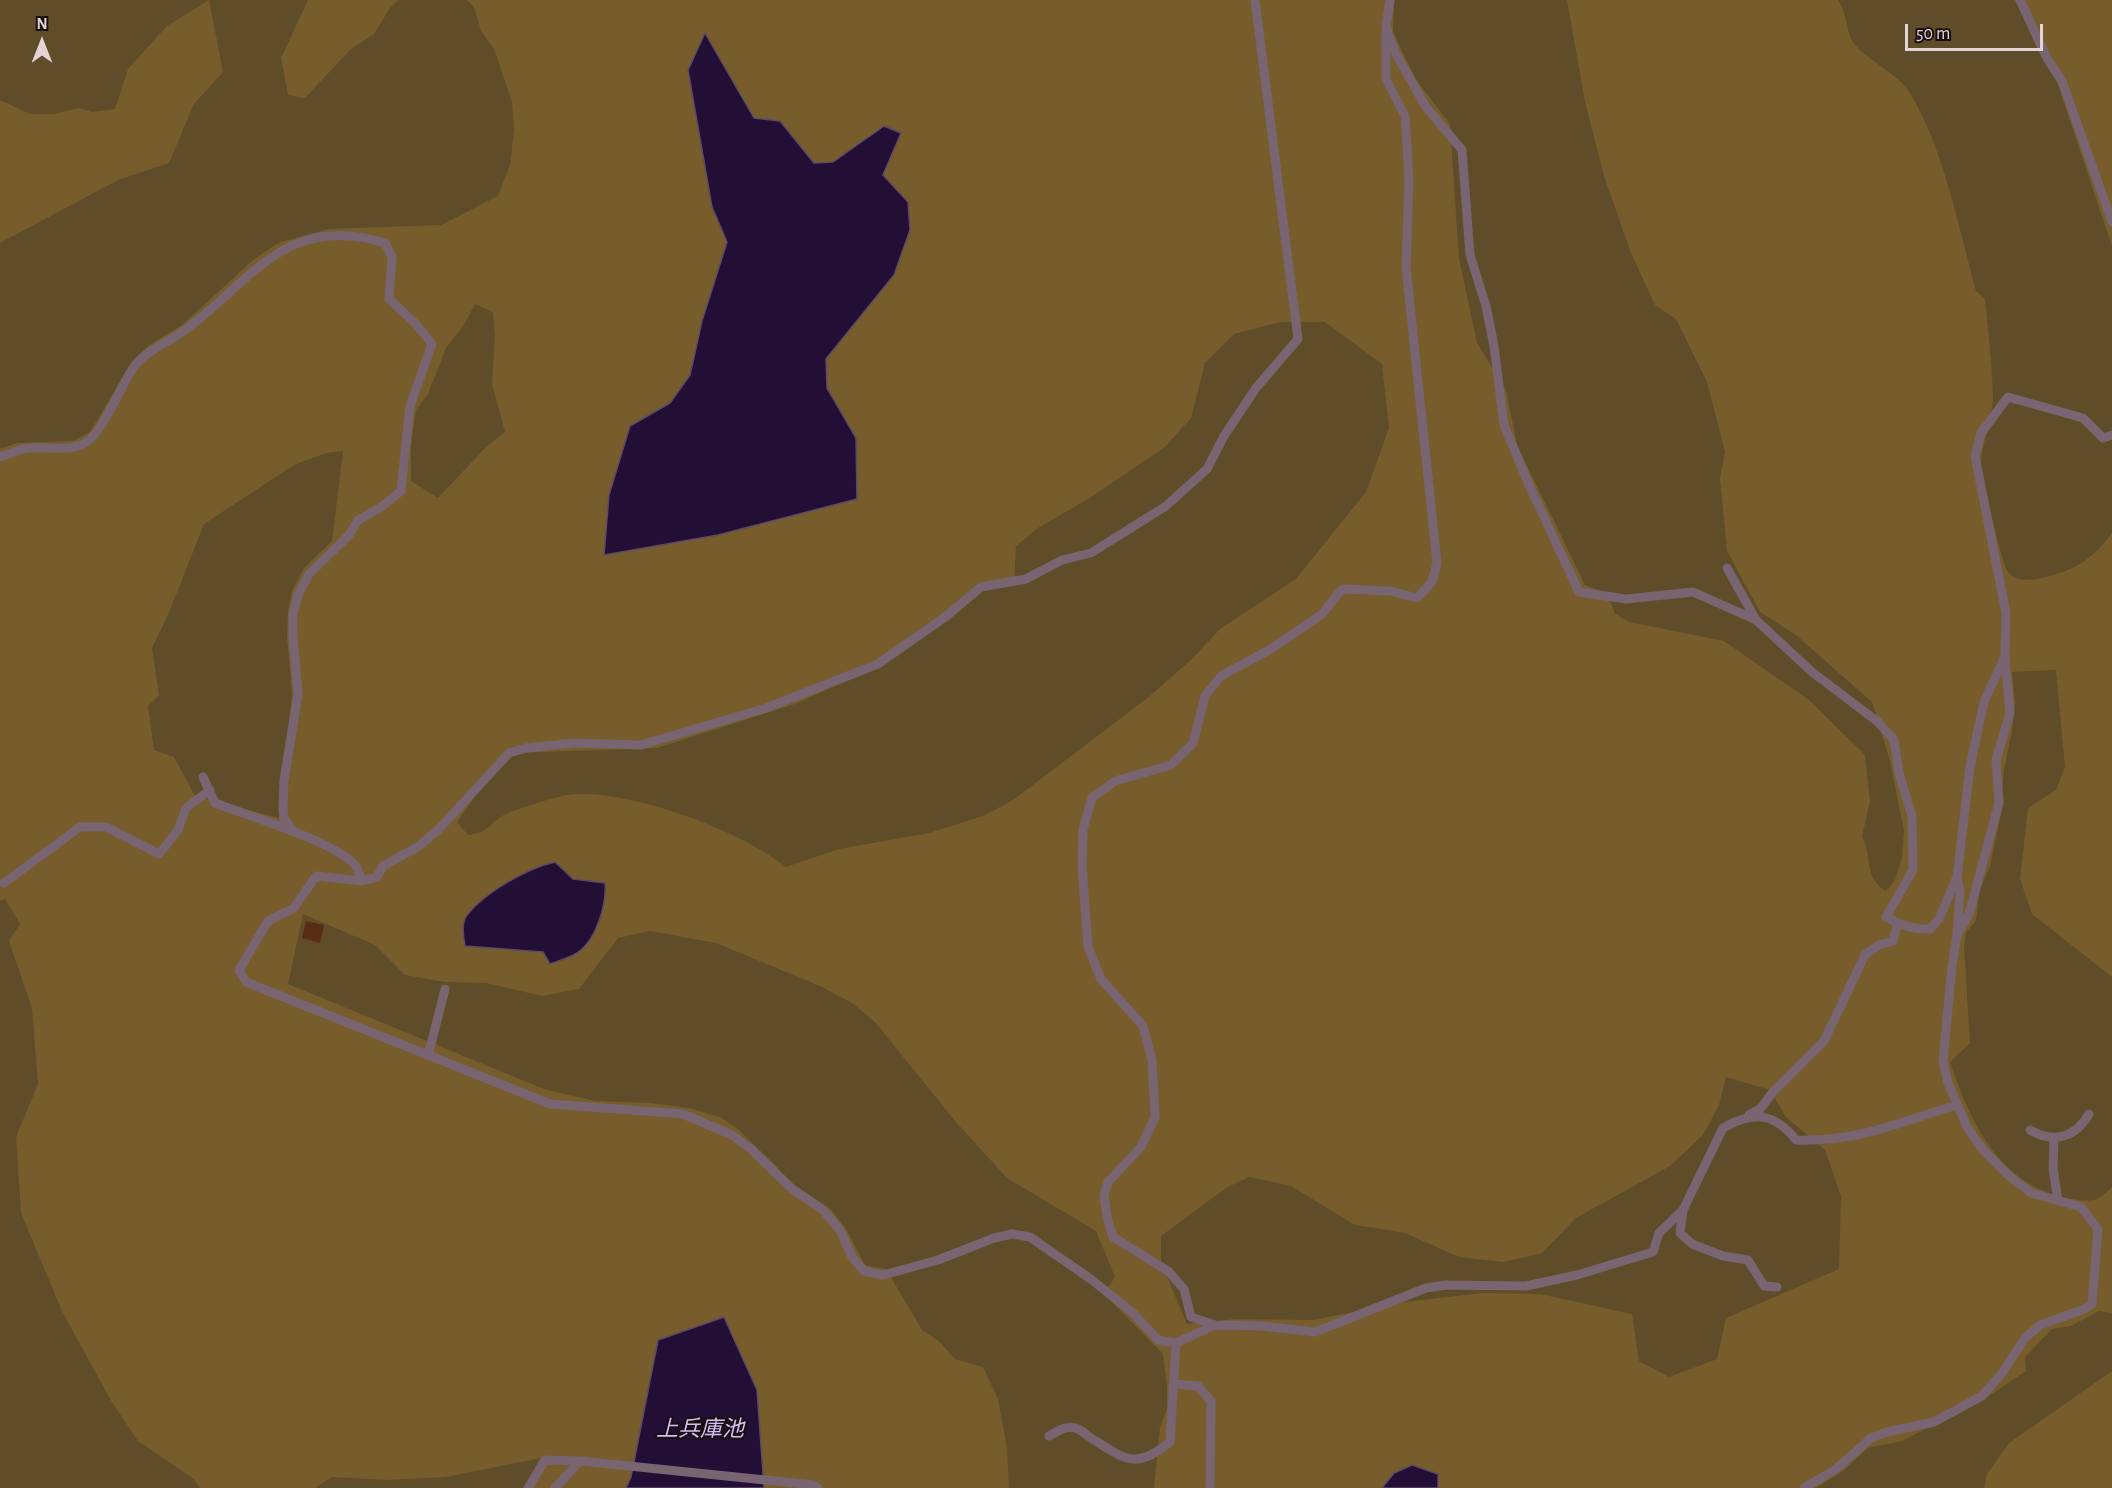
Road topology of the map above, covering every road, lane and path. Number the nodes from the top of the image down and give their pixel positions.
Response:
1 (1255, 0) edge
2 (1390, 0) edge
3 (2020, 0) edge
4 (1386, 27) junction
5 (2112, 222) edge
6 (2112, 435) edge
7 (0, 457) edge
8 (1727, 568) dead end
9 (1756, 620) junction
10 (2005, 656) junction
11 (203, 777) dead end
12 (210, 790) junction
13 (294, 832) junction
14 (1957, 877) junction
15 (363, 881) junction
16 (1, 883) edge
17 (1898, 923) junction
18 (1957, 935) junction
19 (445, 989) dead end
20 (428, 1056) junction
21 (1957, 1105) junction
22 (2089, 1114) dead end
23 (1748, 1115) junction
24 (2030, 1130) dead end
25 (2054, 1138) junction
26 (2058, 1201) junction
27 (1683, 1210) junction
28 (1777, 1287) dead end
29 (1215, 1325) junction
30 (1176, 1343) junction
31 (1175, 1384) junction
32 (1048, 1436) dead end
33 (580, 1461) junction
34 (528, 1488) edge
35 (555, 1488) edge
36 (818, 1488) edge
37 (1210, 1488) edge
38 (1804, 1488) edge

1 - 15 lane
2 - 4 lane
3 - 5 lane
4 - 9 lane
4 - 29 lane
6 - 10 lane
7 - 13 lane
8 - 9 lane
9 - 17 lane
10 - 14 lane
10 - 18 lane
11 - 12 lane
12 - 13 lane
12 - 16 lane
13 - 15 lane
14 - 17 lane
14 - 18 lane
15 - 20 lane
17 - 23 lane
18 - 21 lane
19 - 20 lane
20 - 30 lane
21 - 23 lane
21 - 26 lane
22 - 25 lane
23 - 27 lane
24 - 25 lane
25 - 26 lane
26 - 38 lane
27 - 28 lane
27 - 29 lane
29 - 30 lane
30 - 31 lane
31 - 32 lane
31 - 37 lane
33 - 34 lane
33 - 35 lane
33 - 36 lane

